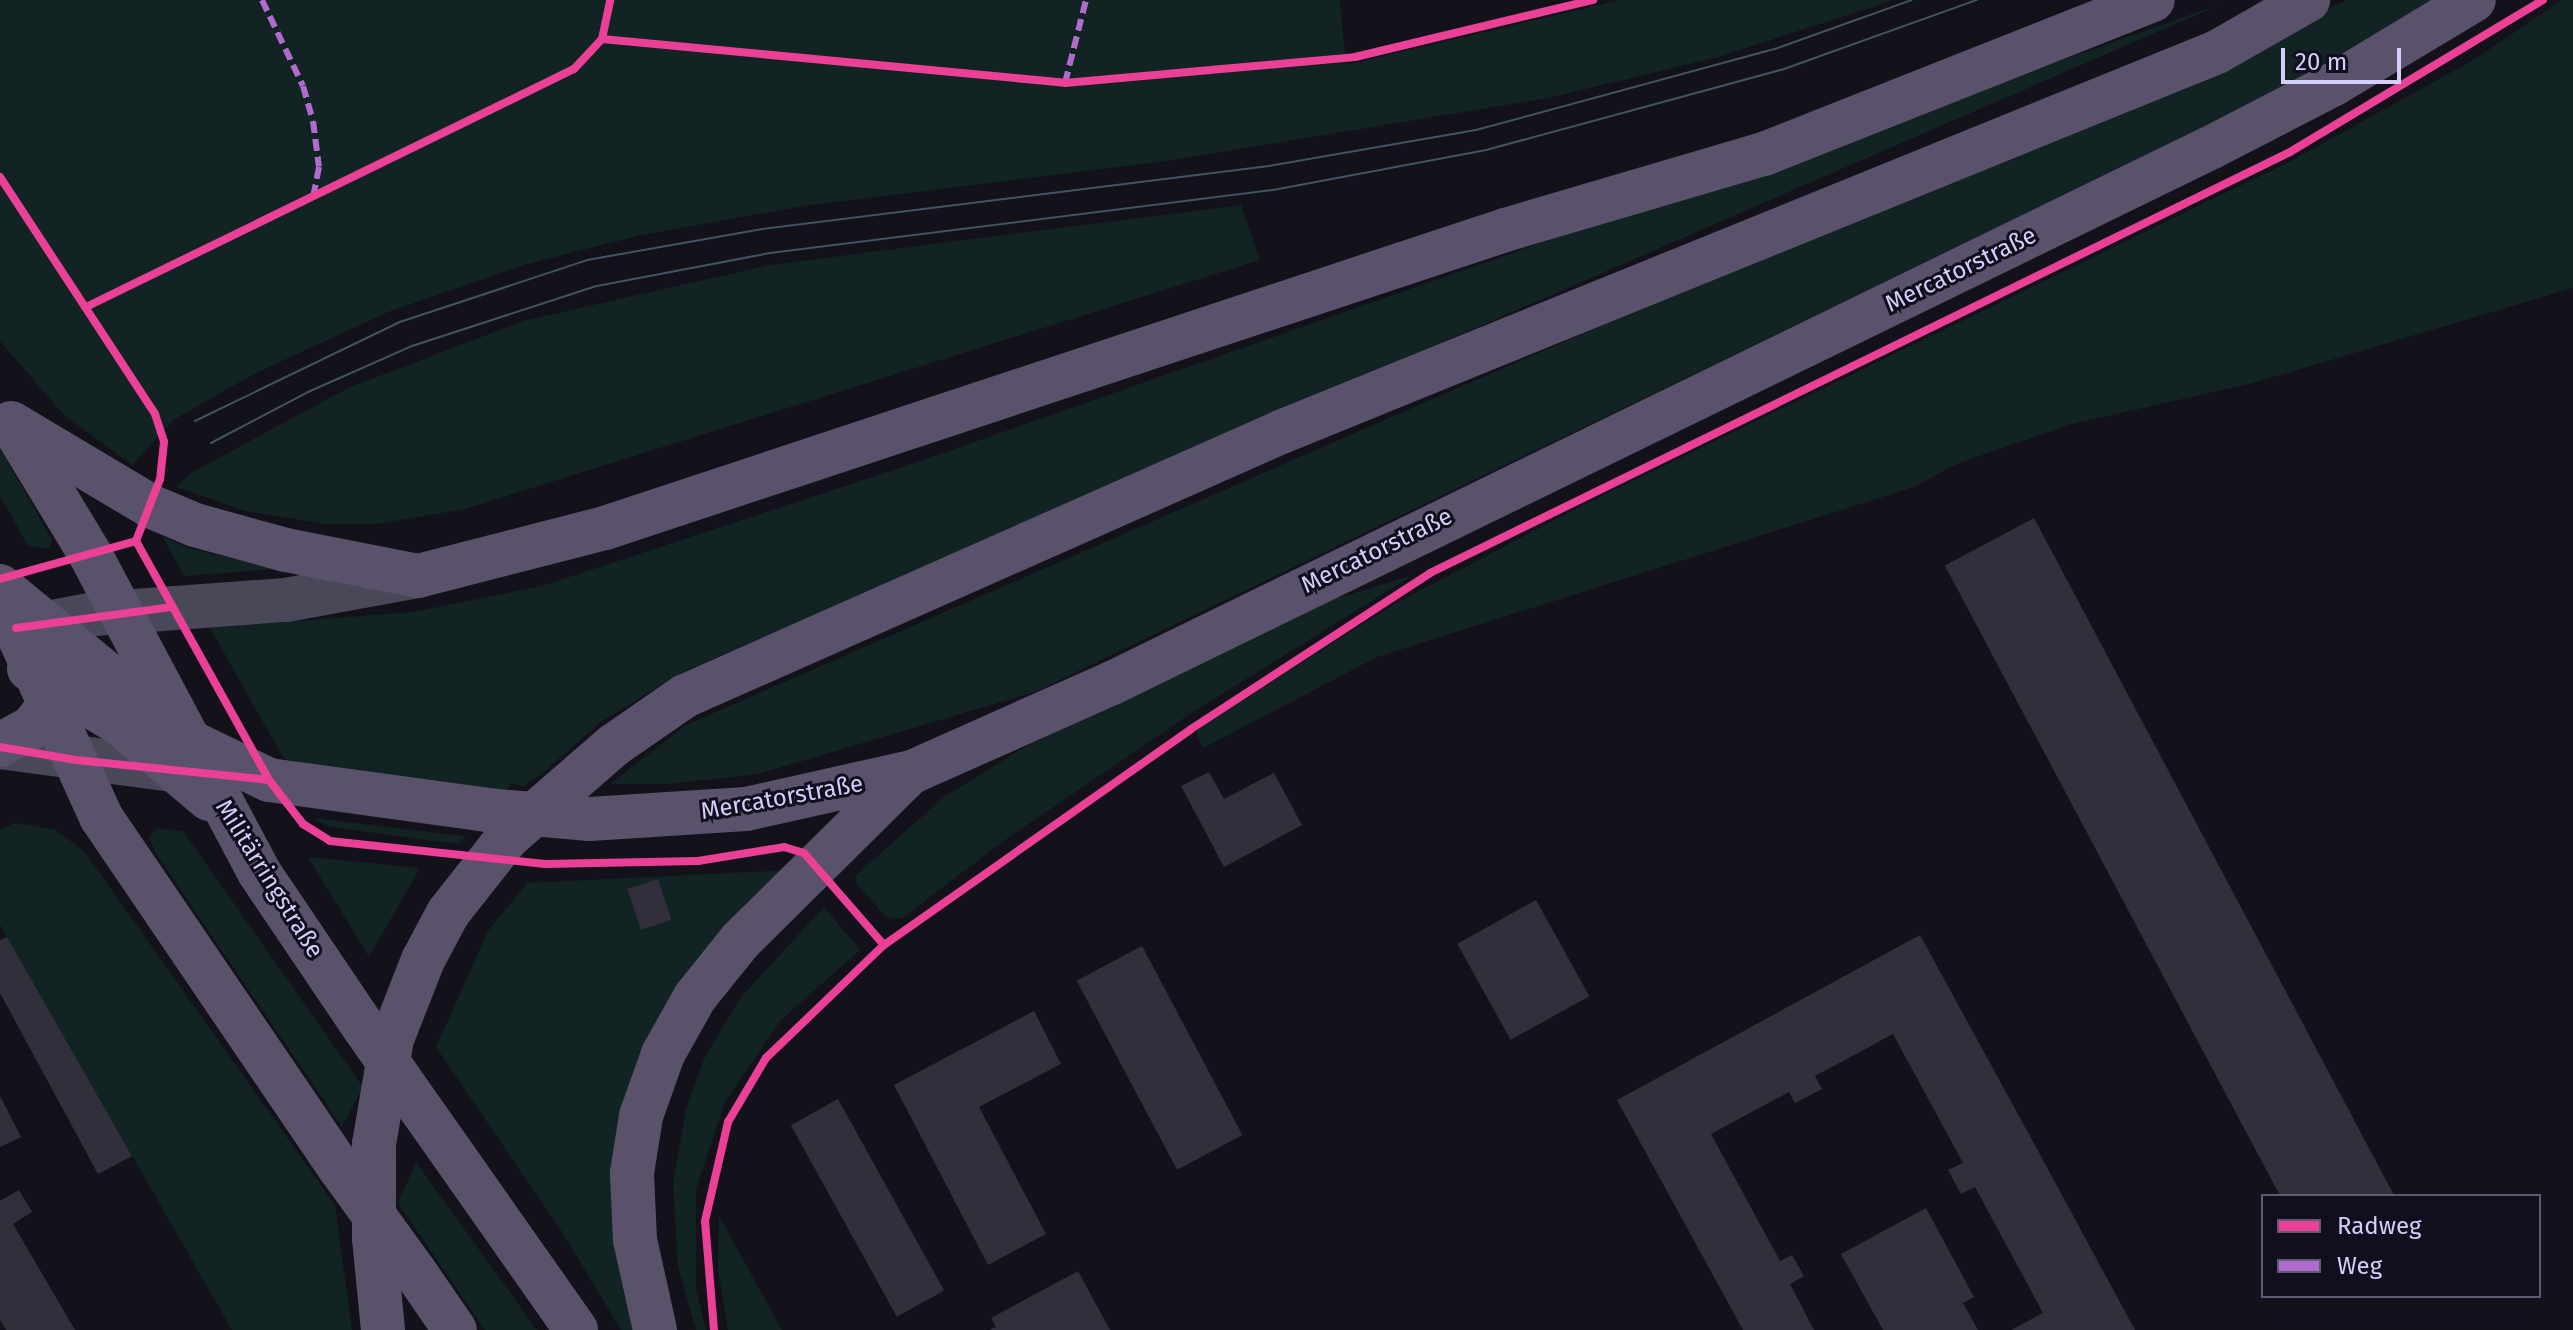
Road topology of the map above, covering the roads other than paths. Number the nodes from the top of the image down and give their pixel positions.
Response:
1 (2153, 0) edge
2 (2308, 0) edge
3 (2474, 0) edge
4 (6, 413) edge
5 (418, 576) junction
6 (0, 586) edge
7 (46, 644) edge
8 (0, 746) edge
9 (76, 760) junction
10 (190, 762) junction
11 (912, 772) junction
12 (269, 780) joint
13 (383, 1330) edge
14 (455, 1330) edge
15 (576, 1330) edge
16 (655, 1330) edge

1 - 5 main road
2 - 13 main road
3 - 11 main road, Mercatorstraße
4 - 5 main road
4 - 7 main road
5 - 7 street
6 - 7 main road
7 - 8 main road
7 - 9 main road
7 - 10 main road, Militärringstraße
7 - 10 main road
8 - 9 street, Mercatorstraße
9 - 10 street, Mercatorstraße
9 - 14 main road, bridge
10 - 12 street, Mercatorstraße
10 - 15 main road, Militärringstraße, bridge
11 - 12 main road, Mercatorstraße, bridge
11 - 16 main road

